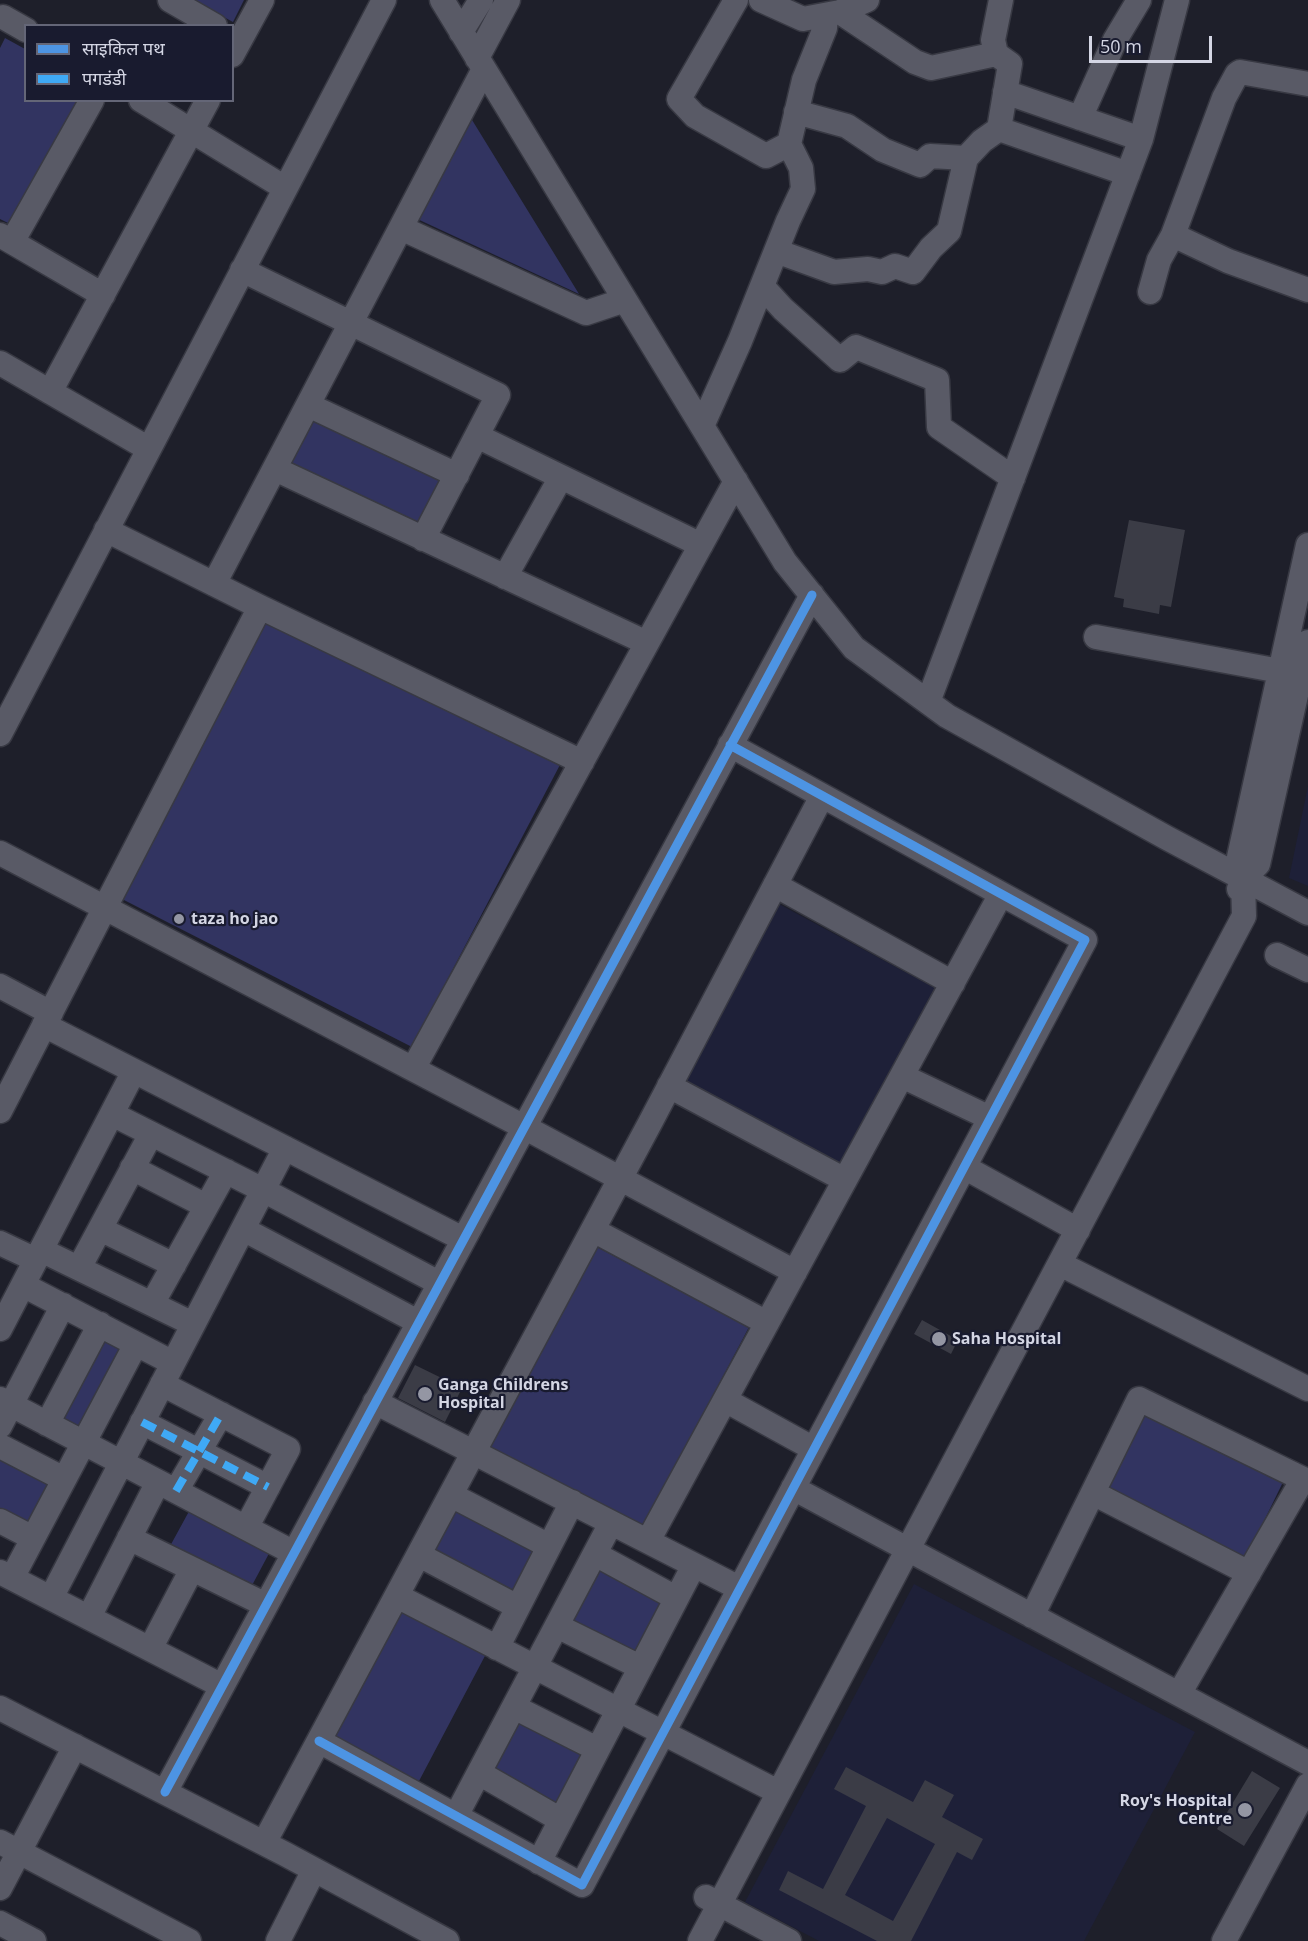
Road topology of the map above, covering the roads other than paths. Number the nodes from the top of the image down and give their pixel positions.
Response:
1 (170, 0) edge
2 (262, 0) edge
3 (384, 0) edge
4 (442, 0) edge
5 (481, 0) edge
6 (508, 0) edge
7 (736, 0) edge
8 (761, 0) edge
9 (867, 0) edge
10 (1001, 0) edge
11 (1139, 0) edge
12 (1177, 0) edge
13 (5, 13) edge
14 (833, 14) junction
15 (212, 24) edge
16 (24, 28) edge
17 (461, 32) junction
18 (235, 44) edge
19 (996, 54) junction
20 (481, 63) junction
21 (1308, 84) edge
22 (1005, 92) junction
23 (91, 102) edge
24 (144, 102) edge
25 (207, 102) edge
26 (796, 112) junction
27 (1080, 118) junction
28 (999, 129) junction
29 (192, 131) junction
30 (1141, 139) junction
31 (789, 144) junction
32 (966, 158) junction
33 (1128, 174) junction
34 (285, 188) junction
35 (401, 228) junction
36 (1173, 235) junction
37 (6, 238) edge
38 (776, 251) junction
39 (242, 270) junction
40 (762, 286) junction
41 (1308, 290) edge
42 (1150, 292) dead end
43 (103, 295) junction
44 (625, 300) junction
45 (351, 323) junction
46 (0, 363) edge
47 (50, 392) junction
48 (308, 405) junction
49 (702, 426) junction
50 (477, 436) junction
51 (149, 449) junction
52 (275, 469) junction
53 (457, 475) junction
54 (561, 477) junction
55 (1013, 478) junction
56 (736, 482) junction
57 (106, 530) junction
58 (423, 539) junction
59 (701, 545) junction
60 (1308, 545) edge
61 (505, 577) junction
62 (214, 584) junction
63 (812, 595) junction
64 (260, 607) junction
65 (1096, 637) dead end
66 (1308, 642) edge
67 (647, 643) junction
68 (1281, 671) junction
69 (928, 702) junction
70 (0, 734) edge
71 (730, 746) junction
72 (582, 762) junction
73 (822, 796) junction
74 (0, 853) edge
75 (1243, 879) junction
76 (775, 885) junction
77 (1001, 894) junction
78 (105, 908) junction
79 (1308, 914) edge
80 (1277, 955) dead end
81 (1308, 970) edge
82 (952, 983) junction
83 (0, 986) edge
84 (47, 1019) junction
85 (413, 1069) junction
86 (134, 1071) junction
87 (902, 1076) junction
88 (669, 1086) junction
89 (0, 1111) edge
90 (112, 1114) junction
91 (990, 1118) junction
92 (524, 1127) junction
93 (151, 1134) junction
94 (285, 1148) junction
95 (964, 1167) junction
96 (132, 1168) junction
97 (226, 1171) junction
98 (620, 1178) junction
99 (845, 1180) junction
100 (263, 1190) junction
101 (206, 1206) junction
102 (1072, 1227) junction
103 (100, 1229) junction
104 (243, 1229) junction
105 (593, 1230) junction
106 (463, 1239) junction
107 (0, 1243) edge
108 (38, 1255) junction
109 (1060, 1264) junction
110 (174, 1265) junction
111 (79, 1268) junction
112 (795, 1272) junction
113 (439, 1283) junction
114 (23, 1285) junction
115 (152, 1304) junction
116 (63, 1305) junction
117 (418, 1322) junction
118 (767, 1323) junction
119 (100, 1324) junction
120 (193, 1324) junction
121 (0, 1329) edge
122 (136, 1344) junction
123 (168, 1373) junction
124 (1308, 1389) edge
125 (725, 1400) junction
126 (375, 1402) junction
127 (4, 1410) edge
128 (221, 1414) junction
129 (142, 1422) junction
130 (47, 1424) junction
131 (83, 1443) junction
132 (0, 1446) edge
133 (814, 1449) junction
134 (198, 1451) junction
135 (474, 1452) junction
136 (121, 1463) junction
137 (64, 1479) junction
138 (167, 1487) junction
139 (268, 1487) junction
140 (793, 1488) junction
141 (1093, 1493) junction
142 (451, 1495) junction
143 (572, 1502) junction
144 (0, 1521) edge
145 (611, 1523) junction
146 (246, 1528) junction
147 (129, 1538) junction
148 (33, 1539) junction
149 (648, 1541) junction
150 (549, 1546) junction
151 (901, 1546) junction
152 (294, 1553) junction
153 (595, 1554) junction
154 (418, 1555) junction
155 (694, 1565) junction
156 (192, 1569) junction
157 (1249, 1573) junction
158 (6, 1575) edge
159 (740, 1588) junction
160 (397, 1596) junction
161 (51, 1598) junction
162 (676, 1598) junction
163 (266, 1605) junction
164 (518, 1608) junction
165 (1032, 1616) junction
166 (89, 1617) junction
167 (557, 1626) junction
168 (497, 1648) junction
169 (150, 1649) junction
170 (535, 1667) junction
171 (640, 1667) junction
172 (222, 1686) junction
173 (1179, 1694) junction
174 (514, 1707) junction
175 (0, 1708) edge
176 (617, 1710) junction
177 (663, 1733) junction
178 (319, 1741) junction
179 (75, 1746) junction
180 (597, 1749) junction
181 (1308, 1763) edge
182 (478, 1773) junction
183 (1308, 1785) edge
184 (772, 1789) junction
185 (165, 1792) junction
186 (456, 1816) junction
187 (561, 1820) junction
188 (264, 1843) junction
189 (10, 1847) edge
190 (539, 1862) junction
191 (315, 1870) junction
192 (0, 1888) edge
193 (713, 1900) junction
194 (0, 1923) edge
195 (34, 1941) edge
196 (189, 1941) edge
197 (278, 1941) edge
198 (447, 1941) edge
199 (682, 1941) edge
200 (700, 1941) edge
201 (789, 1941) edge
202 (1224, 1941) edge

1 - 15 street
2 - 18 street
3 - 34 street
4 - 17 street
5 - 17 street
6 - 20 street
7 - 31 street
8 - 14 street
9 - 14 street
10 - 19 street
11 - 27 street
12 - 30 street
13 - 16 street
14 - 19 street
14 - 26 street
17 - 20 street
19 - 22 street
20 - 35 street
20 - 44 street
21 - 36 street
22 - 27 street
22 - 28 street
23 - 37 street
24 - 29 street
25 - 29 street
26 - 31 street
26 - 32 street
27 - 30 street
28 - 32 street
28 - 33 street
29 - 34 street
29 - 43 street
30 - 33 street
31 - 38 street
32 - 38 street
33 - 55 street
34 - 39 street
35 - 44 street
35 - 45 street
36 - 41 street
36 - 42 street
37 - 43 street
38 - 40 street
39 - 45 street
39 - 51 street
40 - 49 street
40 - 55 street
43 - 47 street
44 - 49 street
45 - 48 street
45 - 50 street
46 - 47 street
47 - 51 street
48 - 52 street
48 - 53 street
49 - 56 street
50 - 53 street
50 - 54 street
51 - 57 street
52 - 58 street
52 - 62 street
53 - 58 street
54 - 59 street
54 - 61 street
55 - 69 street
56 - 59 street
56 - 63 street
57 - 62 street
57 - 70 street
58 - 61 street
59 - 67 street
60 - 68 street
61 - 67 street
62 - 64 street
63 - 69 street
63 - 71 street
64 - 72 street
64 - 78 street
65 - 68 street
66 - 75 street
67 - 72 street
68 - 75 street
69 - 75 street
71 - 73 street
71 - 92 street
72 - 85 street
73 - 76 street
73 - 77 street
74 - 78 street
75 - 79 street
75 - 102 street
76 - 82 street
76 - 88 street
77 - 82 street
77 - 91 street
78 - 84 street
78 - 85 street
80 - 81 street
82 - 87 street
83 - 84 street
84 - 86 street
84 - 89 street
85 - 92 street
86 - 90 street
86 - 94 street
87 - 91 street
87 - 99 street
88 - 98 street
88 - 99 street
90 - 93 street
90 - 108 street
91 - 95 street
92 - 98 street
92 - 106 street
93 - 96 street
93 - 97 street
94 - 100 street
94 - 106 street
95 - 102 street
95 - 133 street
96 - 101 street
96 - 103 street
97 - 100 street
97 - 101 street
98 - 105 street
98 - 112 street
99 - 112 street
100 - 104 street
100 - 113 street
101 - 110 street
102 - 109 street
102 - 151 street
103 - 110 street
103 - 111 street
104 - 117 street
104 - 120 street
105 - 118 street
105 - 135 street
106 - 113 street
107 - 108 street
108 - 111 street
108 - 114 street
109 - 124 street
109 - 151 street
110 - 115 street
111 - 115 street
112 - 118 street
113 - 117 street
114 - 116 street
114 - 121 street
115 - 120 street
116 - 119 street
116 - 127 street
117 - 126 street
118 - 125 street
119 - 122 street
119 - 130 street
120 - 123 street
122 - 123 street
122 - 131 street
123 - 128 street
123 - 129 street
125 - 133 street
125 - 149 street
126 - 135 street
126 - 152 street
127 - 130 street
128 - 134 street
128 - 139 street
129 - 134 street
129 - 136 street
130 - 131 street
131 - 136 street
131 - 137 street
132 - 137 street
133 - 140 street
134 - 138 street
134 - 139 street
135 - 142 street
135 - 143 street
136 - 138 street
136 - 161 street
137 - 148 street
138 - 146 street
138 - 147 street
139 - 146 street
140 - 151 street
140 - 159 street
141 - 157 street
141 - 157 street
141 - 165 street
142 - 150 street
142 - 154 street
143 - 145 street
143 - 150 street
144 - 148 street
145 - 149 street
145 - 153 street
146 - 152 street
147 - 156 street
147 - 166 street
148 - 158 street
149 - 155 street
150 - 164 street
151 - 165 street
151 - 184 street
152 - 163 street
153 - 162 street
153 - 167 street
154 - 160 street
154 - 164 street
155 - 159 street
155 - 162 street
156 - 163 street
156 - 169 street
157 - 173 street
158 - 161 street
159 - 177 street
160 - 168 street
160 - 178 street
161 - 166 street
162 - 171 street
163 - 172 street
164 - 168 street
165 - 173 street
166 - 169 street
167 - 170 street
167 - 171 street
168 - 170 street
169 - 172 street
170 - 174 street
170 - 176 street
171 - 176 street
172 - 185 street
173 - 181 street
174 - 180 street
174 - 182 street
175 - 179 street
176 - 177 street
176 - 180 street
177 - 184 street
177 - 190 street
178 - 186 street
178 - 188 street
179 - 185 street
179 - 189 street
180 - 187 street
182 - 186 street
182 - 187 street
183 - 202 street
184 - 193 street
185 - 188 street
186 - 190 street
187 - 190 street
188 - 191 street
189 - 192 street
189 - 196 street
191 - 197 street
191 - 198 street
193 - 199 street
193 - 200 street
193 - 201 street
194 - 195 street

